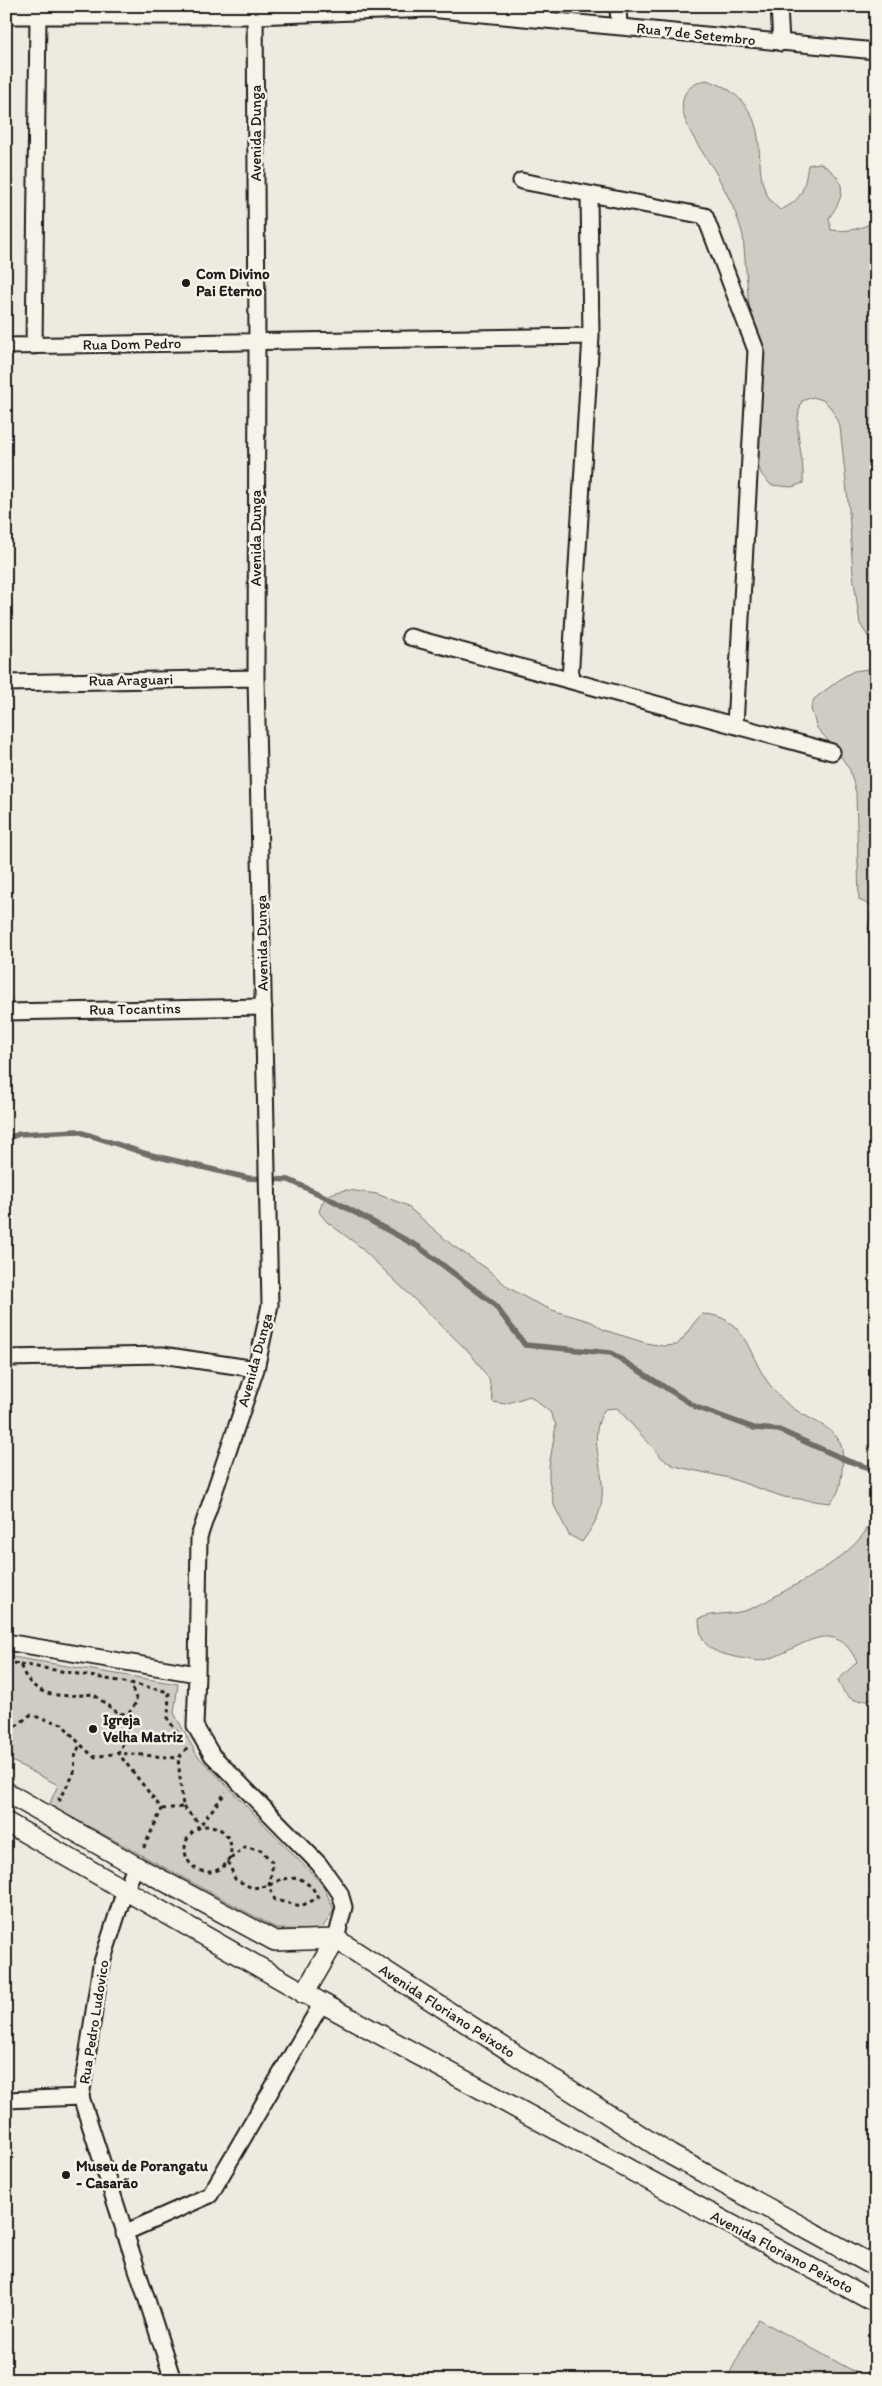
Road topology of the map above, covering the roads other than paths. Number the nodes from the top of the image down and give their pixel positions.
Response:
1 (618, 6) edge
2 (779, 6) edge
3 (429, 8) edge
4 (255, 11) edge
5 (6, 16) edge
6 (38, 16) junction
7 (619, 26) junction
8 (781, 43) junction
9 (876, 51) edge
10 (521, 181) dead end
11 (589, 194) junction
12 (591, 336) junction
13 (257, 341) junction
14 (6, 346) edge
15 (34, 346) junction
16 (410, 636) dead end
17 (256, 678) junction
18 (570, 680) junction
19 (6, 683) edge
20 (735, 725) junction
21 (832, 752) dead end
22 (264, 1007) junction
23 (6, 1012) edge
24 (6, 1358) edge
25 (256, 1370) junction
26 (6, 1642) edge
27 (197, 1674) junction
28 (6, 1792) edge
29 (6, 1822) edge
30 (139, 1858) junction
31 (125, 1890) junction
32 (336, 1939) junction
33 (304, 1994) junction
34 (322, 2003) junction
35 (81, 2097) junction
36 (6, 2100) edge
37 (671, 2155) junction
38 (656, 2184) junction
39 (811, 2232) junction
40 (124, 2233) junction
41 (797, 2260) junction
42 (876, 2267) edge
43 (876, 2303) edge
44 (173, 2380) edge

1 - 7 street
2 - 8 street
3 - 4 street, Rua 7 de Setembro
3 - 7 street, Rua 7 de Setembro
4 - 6 street, Rua 7 de Setembro
4 - 13 street, Avenida Dunga
5 - 6 street, Rua 7 de Setembro
6 - 15 street
7 - 8 street, Rua 7 de Setembro
8 - 9 street, Rua 7 de Setembro
10 - 11 street
11 - 12 street
11 - 20 street
12 - 13 street, Rua Dom Pedro
12 - 18 street
13 - 15 street, Rua Dom Pedro
13 - 17 street, Avenida Dunga
14 - 15 street, Rua Dom Pedro
16 - 18 street
17 - 19 street, Rua Araguari
17 - 22 street, Avenida Dunga
18 - 20 street
20 - 21 street
22 - 23 street, Rua Tocantins
22 - 25 street, Avenida Dunga
24 - 25 street
25 - 27 street, Avenida Dunga
26 - 27 street
27 - 32 street, Avenida Dunga
28 - 30 street
29 - 31 street, Avenida Floriano Peixoto
30 - 31 street, Rua Pedro Ludovico
30 - 32 street
31 - 33 street, Avenida Floriano Peixoto
31 - 35 street, Rua Pedro Ludovico
32 - 33 street
32 - 37 street, Avenida Floriano Peixoto
33 - 34 street, Avenida Floriano Peixoto
34 - 38 street, Avenida Floriano Peixoto
34 - 40 street
35 - 36 street
35 - 40 street, Rua Pedro Ludovico
37 - 38 street
37 - 39 street, Avenida Floriano Peixoto
38 - 41 street, Avenida Floriano Peixoto
39 - 41 street
39 - 42 street, Avenida Floriano Peixoto
40 - 44 street, Rua Pedro Ludovico
41 - 43 street, Avenida Floriano Peixoto

